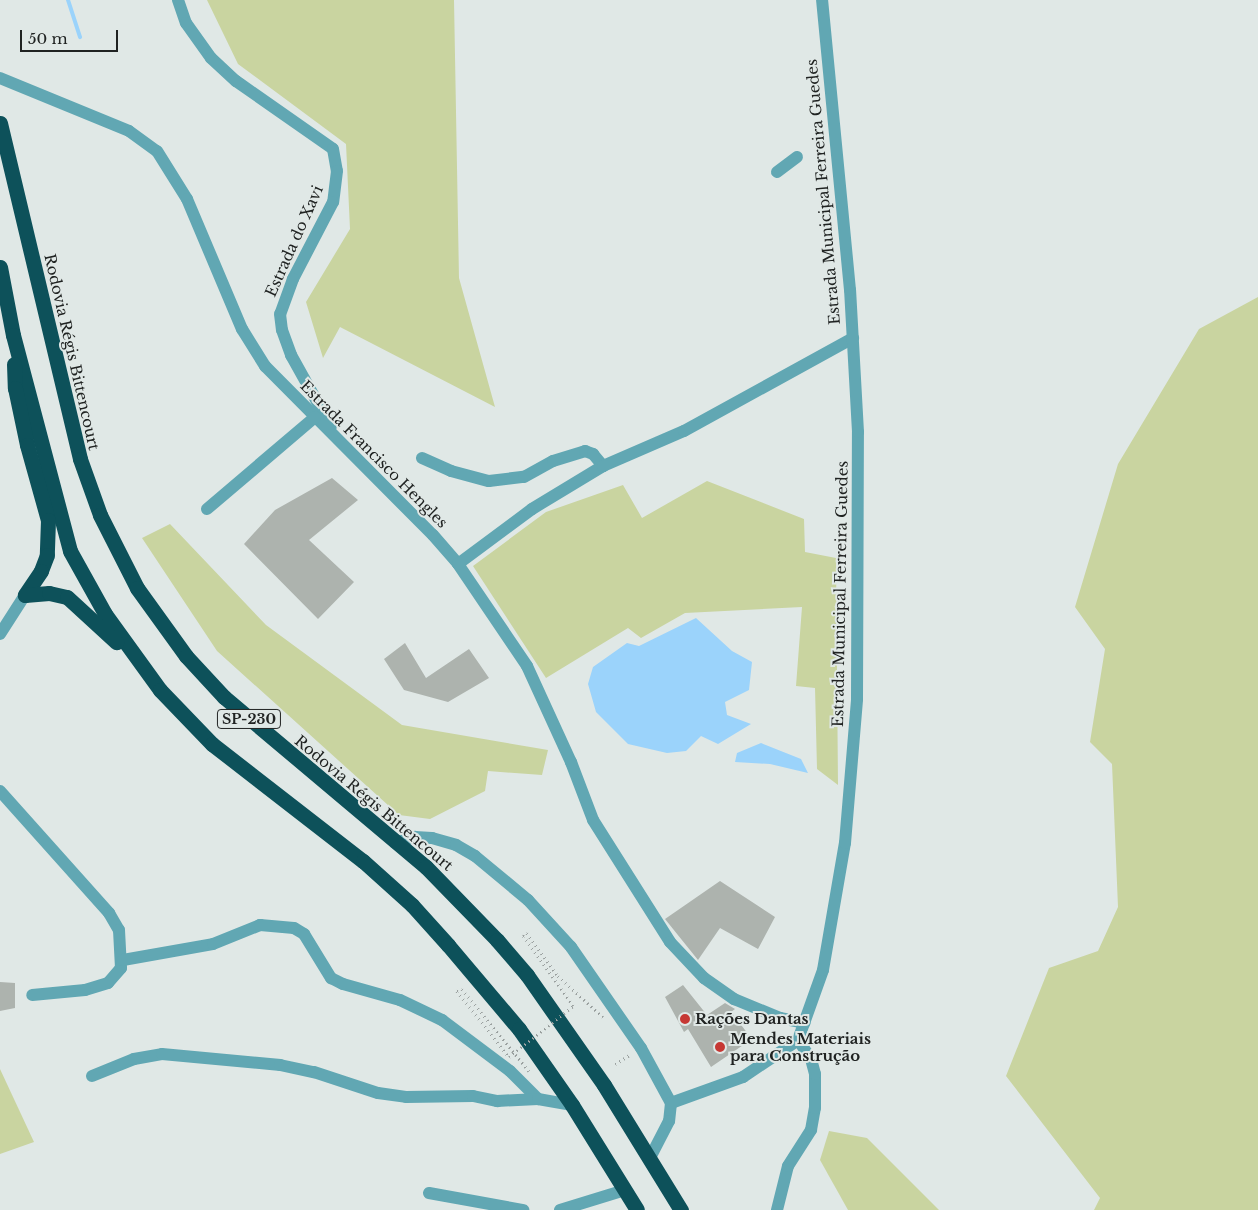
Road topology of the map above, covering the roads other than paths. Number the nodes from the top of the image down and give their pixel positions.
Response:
1 (178, 0) edge
2 (822, 0) edge
3 (0, 78) edge
4 (0, 123) edge
5 (797, 157) dead end
6 (777, 172) dead end
7 (0, 267) edge
8 (13, 335) junction
9 (853, 338) junction
10 (315, 417) junction
11 (335, 434) junction
12 (422, 458) dead end
13 (603, 466) junction
14 (207, 509) dead end
15 (458, 564) junction
16 (26, 595) junction
17 (0, 634) edge
18 (154, 683) junction
19 (0, 791) edge
20 (395, 843) junction
21 (123, 960) junction
22 (32, 995) dead end
23 (805, 1023) junction
24 (798, 1040) junction
25 (92, 1076) dead end
26 (538, 1099) junction
27 (671, 1103) junction
28 (572, 1106) junction
29 (650, 1158) junction
30 (625, 1190) junction
31 (429, 1193) dead end
32 (523, 1210) edge
33 (560, 1210) edge
34 (637, 1210) edge
35 (681, 1210) edge
36 (777, 1210) edge

1 - 11 street, Estrada do Xavi
2 - 9 street, Estrada Municipal Ferreira Guedes
3 - 10 street, Estrada Francisco Hengles
4 - 20 highway, Rodovia Régis Bittencourt / SP-230
5 - 6 street
7 - 8 highway, SP-230
8 - 16 highway
8 - 18 highway, SP-230
9 - 13 street
9 - 23 street, Estrada Municipal Ferreira Guedes
10 - 11 street, Estrada Francisco Hengles
10 - 14 street
11 - 15 street, Estrada Francisco Hengles
12 - 13 street
13 - 15 street
15 - 23 street, Estrada Francisco Hengles
16 - 17 street
16 - 18 highway
18 - 28 highway, SP-230
19 - 21 street
20 - 27 street
20 - 29 highway, Rodovia Régis Bittencourt / SP-230
21 - 22 street
21 - 26 street
23 - 24 street, Estrada Municipal Ferreira Guedes
24 - 27 street
24 - 36 street
25 - 26 street
26 - 28 street
27 - 29 street
28 - 30 highway, SP-230
29 - 35 highway, Rodovia Régis Bittencourt / SP-230
30 - 33 street
30 - 34 highway, SP-230
31 - 32 street

